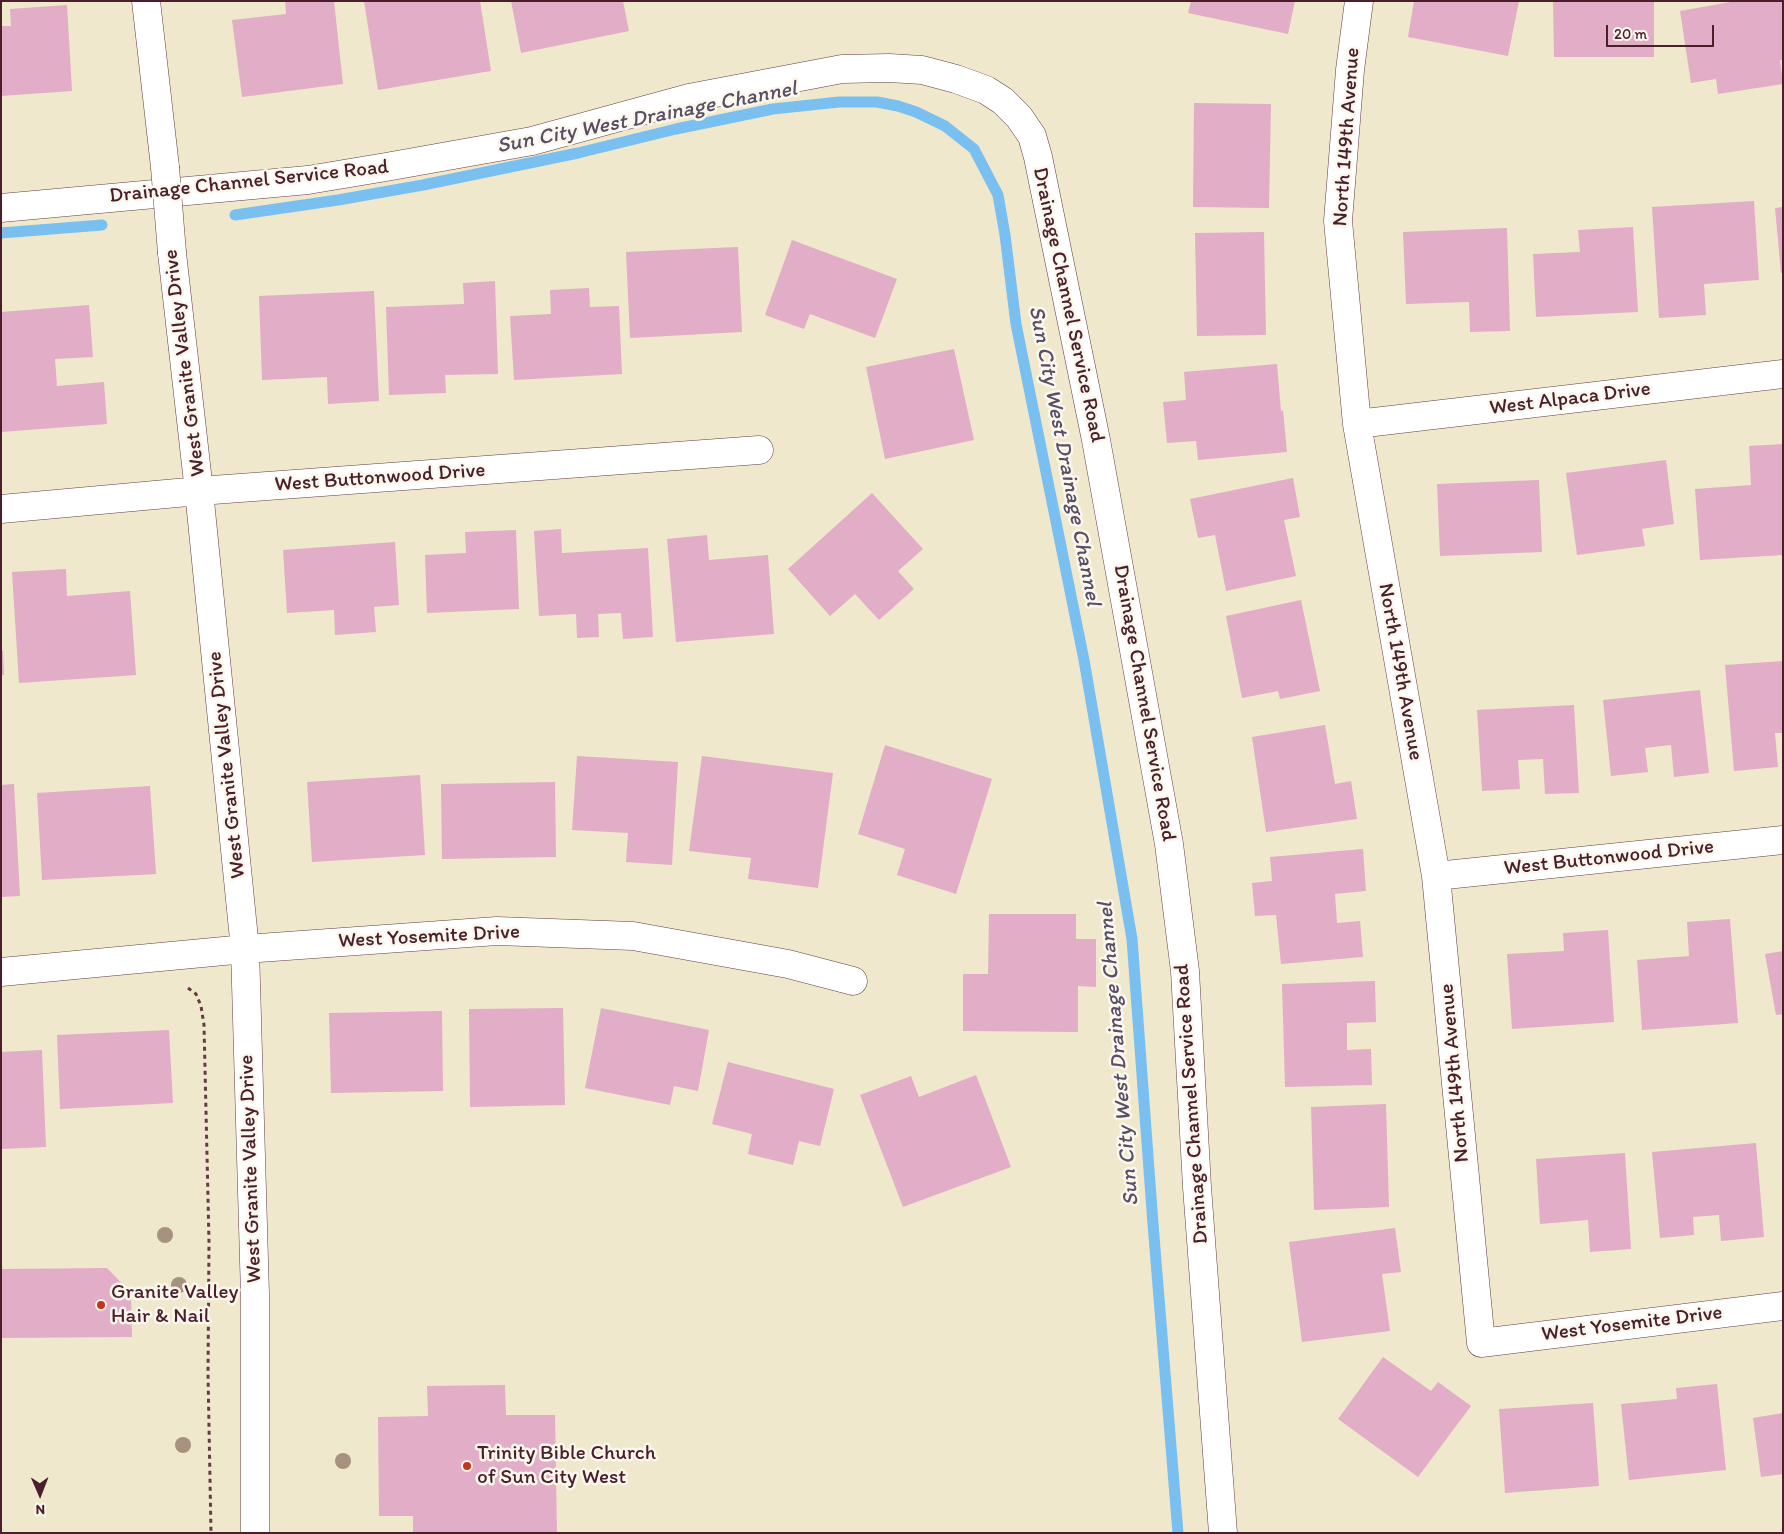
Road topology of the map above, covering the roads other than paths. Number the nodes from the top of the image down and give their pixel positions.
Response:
1 (146, 1) edge
2 (1359, 1) edge
3 (1, 208) edge
4 (1783, 374) edge
5 (1357, 424) junction
6 (759, 450) dead end
7 (199, 492) junction
8 (1, 509) edge
9 (1783, 840) edge
10 (1436, 876) junction
11 (246, 949) junction
12 (1, 972) edge
13 (853, 981) dead end
14 (1783, 1306) edge
15 (1481, 1343) joint
16 (255, 1533) edge
17 (1222, 1533) edge

1 - 7 street, West Granite Valley Drive, bridge
2 - 5 street, North 149th Avenue
3 - 17 street, Drainage Channel Service Road
4 - 5 street, West Alpaca Drive
5 - 10 street, North 149th Avenue
6 - 7 street, West Buttonwood Drive
7 - 8 street, West Buttonwood Drive
7 - 11 street, West Granite Valley Drive
9 - 10 street, West Buttonwood Drive
10 - 15 street, North 149th Avenue
11 - 12 street, West Yosemite Drive
11 - 13 street, West Yosemite Drive
11 - 16 street, West Granite Valley Drive
14 - 15 street, West Yosemite Drive

